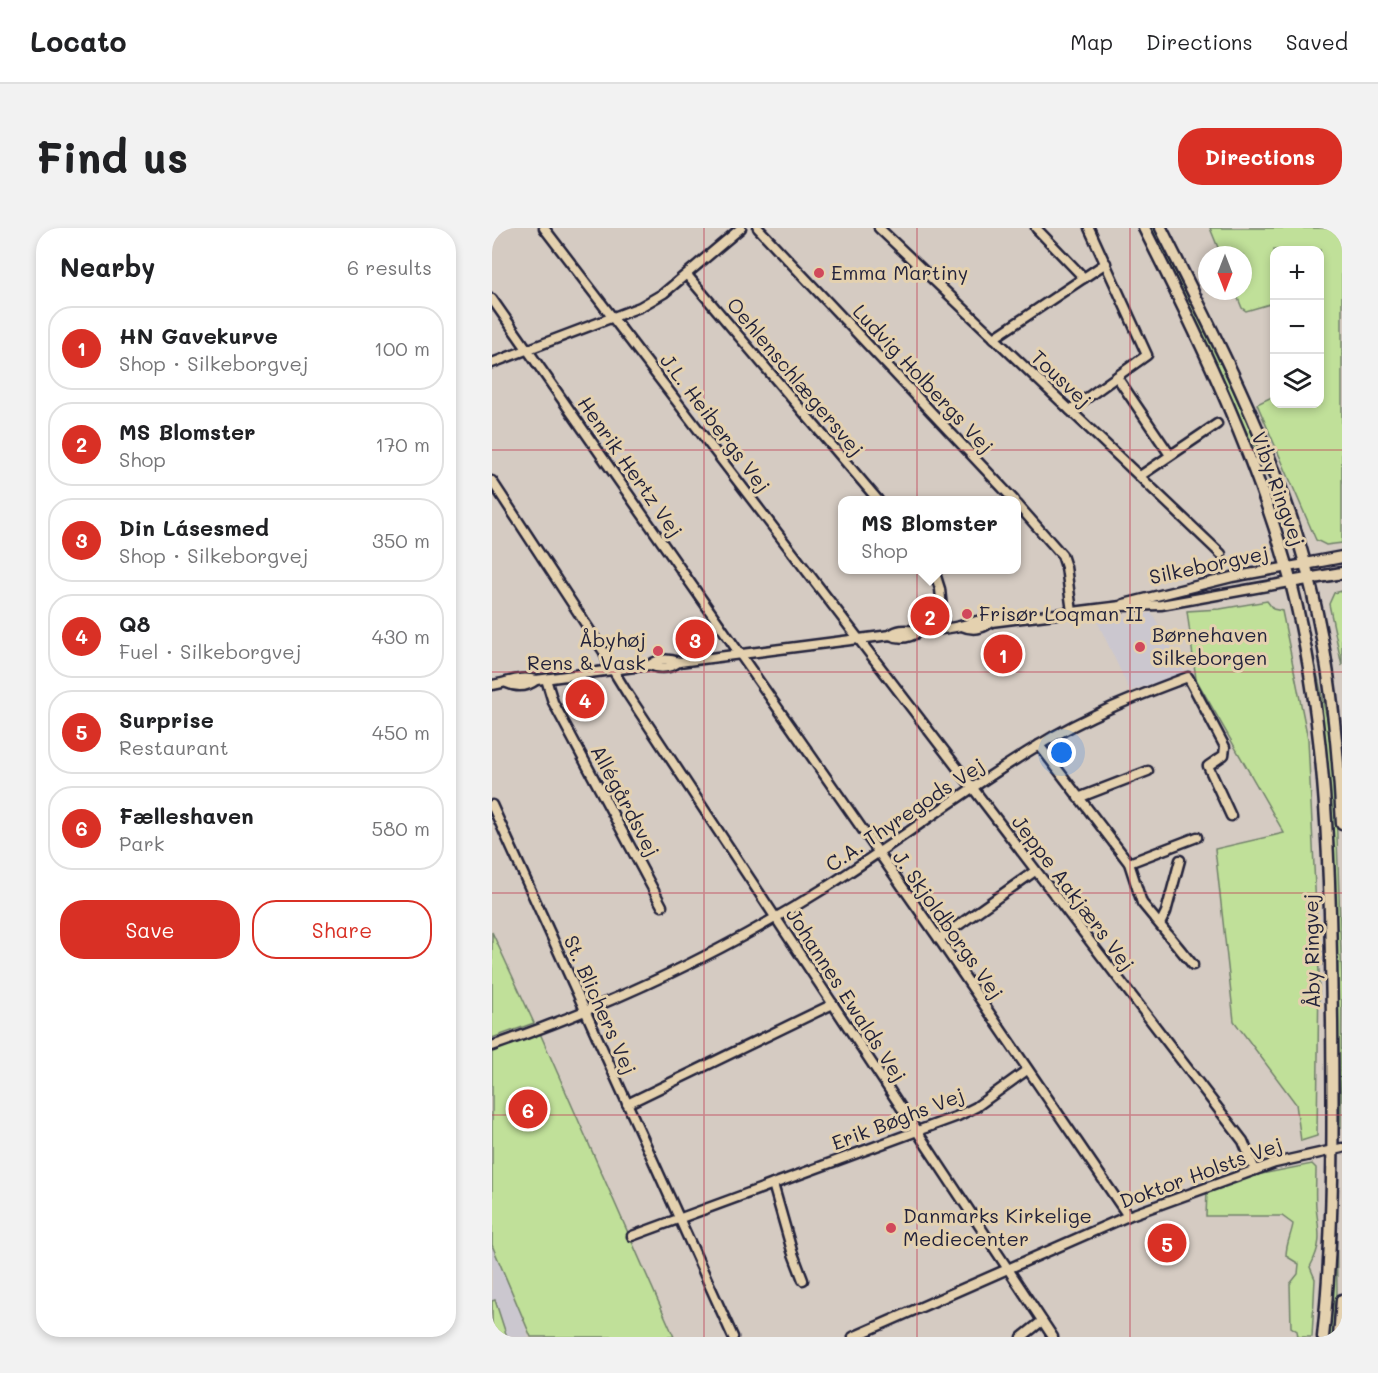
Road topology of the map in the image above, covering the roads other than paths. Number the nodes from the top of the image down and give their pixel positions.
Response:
1 (544, 228) edge
2 (741, 228) edge
3 (758, 228) edge
4 (879, 228) edge
5 (1036, 228) edge
6 (1089, 228) edge
7 (1144, 228) edge
8 (1161, 228) edge
9 (1106, 263) junction
10 (687, 275) junction
11 (1084, 278) junction
12 (492, 299) edge
13 (614, 317) junction
14 (994, 338) junction
15 (528, 350) junction
16 (492, 363) edge
17 (1117, 377) junction
18 (1070, 410) junction
19 (1217, 424) dead end
20 (1170, 455) junction
21 (1140, 476) junction
22 (493, 485) edge
23 (874, 496) edge
24 (1010, 496) edge
25 (1021, 508) edge
26 (1221, 554) dead end
27 (1342, 558) edge
28 (1305, 564) junction
29 (1286, 567) junction
30 (1342, 573) edge
31 (935, 574) edge
32 (1309, 579) junction
33 (1290, 582) junction
34 (1121, 606) junction
35 (1072, 612) junction
36 (944, 628) junction
37 (859, 639) junction
38 (740, 654) junction
39 (613, 670) junction
40 (541, 679) junction
41 (492, 685) edge
42 (1039, 745) junction
43 (1148, 771) dead end
44 (973, 789) junction
45 (1078, 798) junction
46 (492, 805) edge
47 (1231, 816) dead end
48 (1342, 824) edge
49 (1197, 837) dead end
50 (878, 853) junction
51 (1180, 860) dead end
52 (1129, 863) junction
53 (1035, 871) junction
54 (662, 906) dead end
55 (776, 918) junction
56 (1160, 924) junction
57 (939, 939) junction
58 (1193, 965) dead end
59 (833, 1004) junction
60 (585, 1011) junction
61 (492, 1046) edge
62 (1027, 1070) junction
63 (627, 1104) junction
64 (916, 1130) junction
65 (1337, 1149) edge
66 (1256, 1170) junction
67 (773, 1184) junction
68 (1128, 1216) junction
69 (679, 1219) junction
70 (632, 1236) dead end
71 (1008, 1269) junction
72 (803, 1280) dead end
73 (1342, 1300) edge
74 (1042, 1322) junction
75 (733, 1337) edge
76 (853, 1337) edge
77 (1022, 1337) edge
78 (1053, 1337) edge
79 (1323, 1337) edge
80 (1339, 1337) edge

1 - 13 street, J.L. Heibergs Vej
2 - 10 street
3 - 24 street, Ludvig Holbergs Vej
4 - 14 street, Tousvej
5 - 11 street
6 - 9 street
7 - 29 main road, Viby Ringvej
8 - 28 main road, Viby Ringvej
9 - 11 street
9 - 17 street
10 - 13 street
10 - 23 street, Oehlenschlægersvej
11 - 14 street
12 - 15 street, Henrik Hertz Vej
13 - 15 street
13 - 37 street, J.L. Heibergs Vej
14 - 18 street, Tousvej
15 - 16 street
15 - 38 street, Henrik Hertz Vej
17 - 18 street
17 - 20 street
18 - 21 street, Tousvej
19 - 20 street
20 - 21 street
21 - 26 street, Tousvej
22 - 39 street, Johannes Ewalds Vej
25 - 35 street, Ludvig Holbergs Vej
27 - 28 main road, Silkeborgvej
28 - 29 street, Silkeborgvej
28 - 32 main road, Viby Ringvej
29 - 33 main road, Åby Ringvej
29 - 34 street, Silkeborgvej
30 - 32 main road, Silkeborgvej
31 - 36 street
32 - 33 main road, Silkeborgvej
32 - 48 main road
33 - 34 street, Silkeborgvej
33 - 65 main road, Åby Ringvej
34 - 35 street, Silkeborgvej
35 - 36 street, Silkeborgvej
36 - 37 street, Silkeborgvej
37 - 38 street, Silkeborgvej
37 - 44 street, Jeppe Aakjærs Vej
38 - 39 street, Silkeborgvej
38 - 50 street, J. Skjoldborgs Vej
39 - 40 street, Silkeborgvej
39 - 55 street, Johannes Ewalds Vej
40 - 41 street, Silkeborgvej
40 - 54 street, Allégårdsvej
42 - 44 street, C.A. Thyregods Vej
42 - 45 street
42 - 47 street, C.A. Thyregods Vej
43 - 45 street
44 - 50 street, C.A. Thyregods Vej
44 - 53 street, Jeppe Aakjærs Vej
45 - 52 street
46 - 60 street, St. Blichers Vej
49 - 52 street
50 - 55 street, C.A. Thyregods Vej
50 - 57 street, J. Skjoldborgs Vej
51 - 56 street
52 - 56 street
53 - 57 street
53 - 66 street, Jeppe Aakjærs Vej
55 - 59 street, Johannes Ewalds Vej
55 - 60 street, C.A. Thyregods Vej
56 - 58 street
57 - 62 street, J. Skjoldborgs Vej
59 - 63 street
59 - 64 street, Johannes Ewalds Vej
60 - 61 street, C.A. Thyregods Vej
60 - 63 street, St. Blichers Vej
62 - 64 street, Erik Bøghs Vej
62 - 68 street, J. Skjoldborgs Vej
63 - 69 street, St. Blichers Vej
64 - 67 street, Erik Bøghs Vej
64 - 71 street, Johannes Ewalds Vej
65 - 66 street, Doktor Holsts Vej
65 - 79 main road, Åby Ringvej
66 - 68 street, Doktor Holsts Vej
67 - 69 street, Erik Bøghs Vej
67 - 72 street
68 - 71 street, Doktor Holsts Vej
69 - 70 street
69 - 75 street, St. Blichers Vej
71 - 74 street, Johannes Ewalds Vej
71 - 76 street, Doktor Holsts Vej
73 - 80 main road
74 - 77 street
74 - 78 street, Johannes Ewalds Vej

